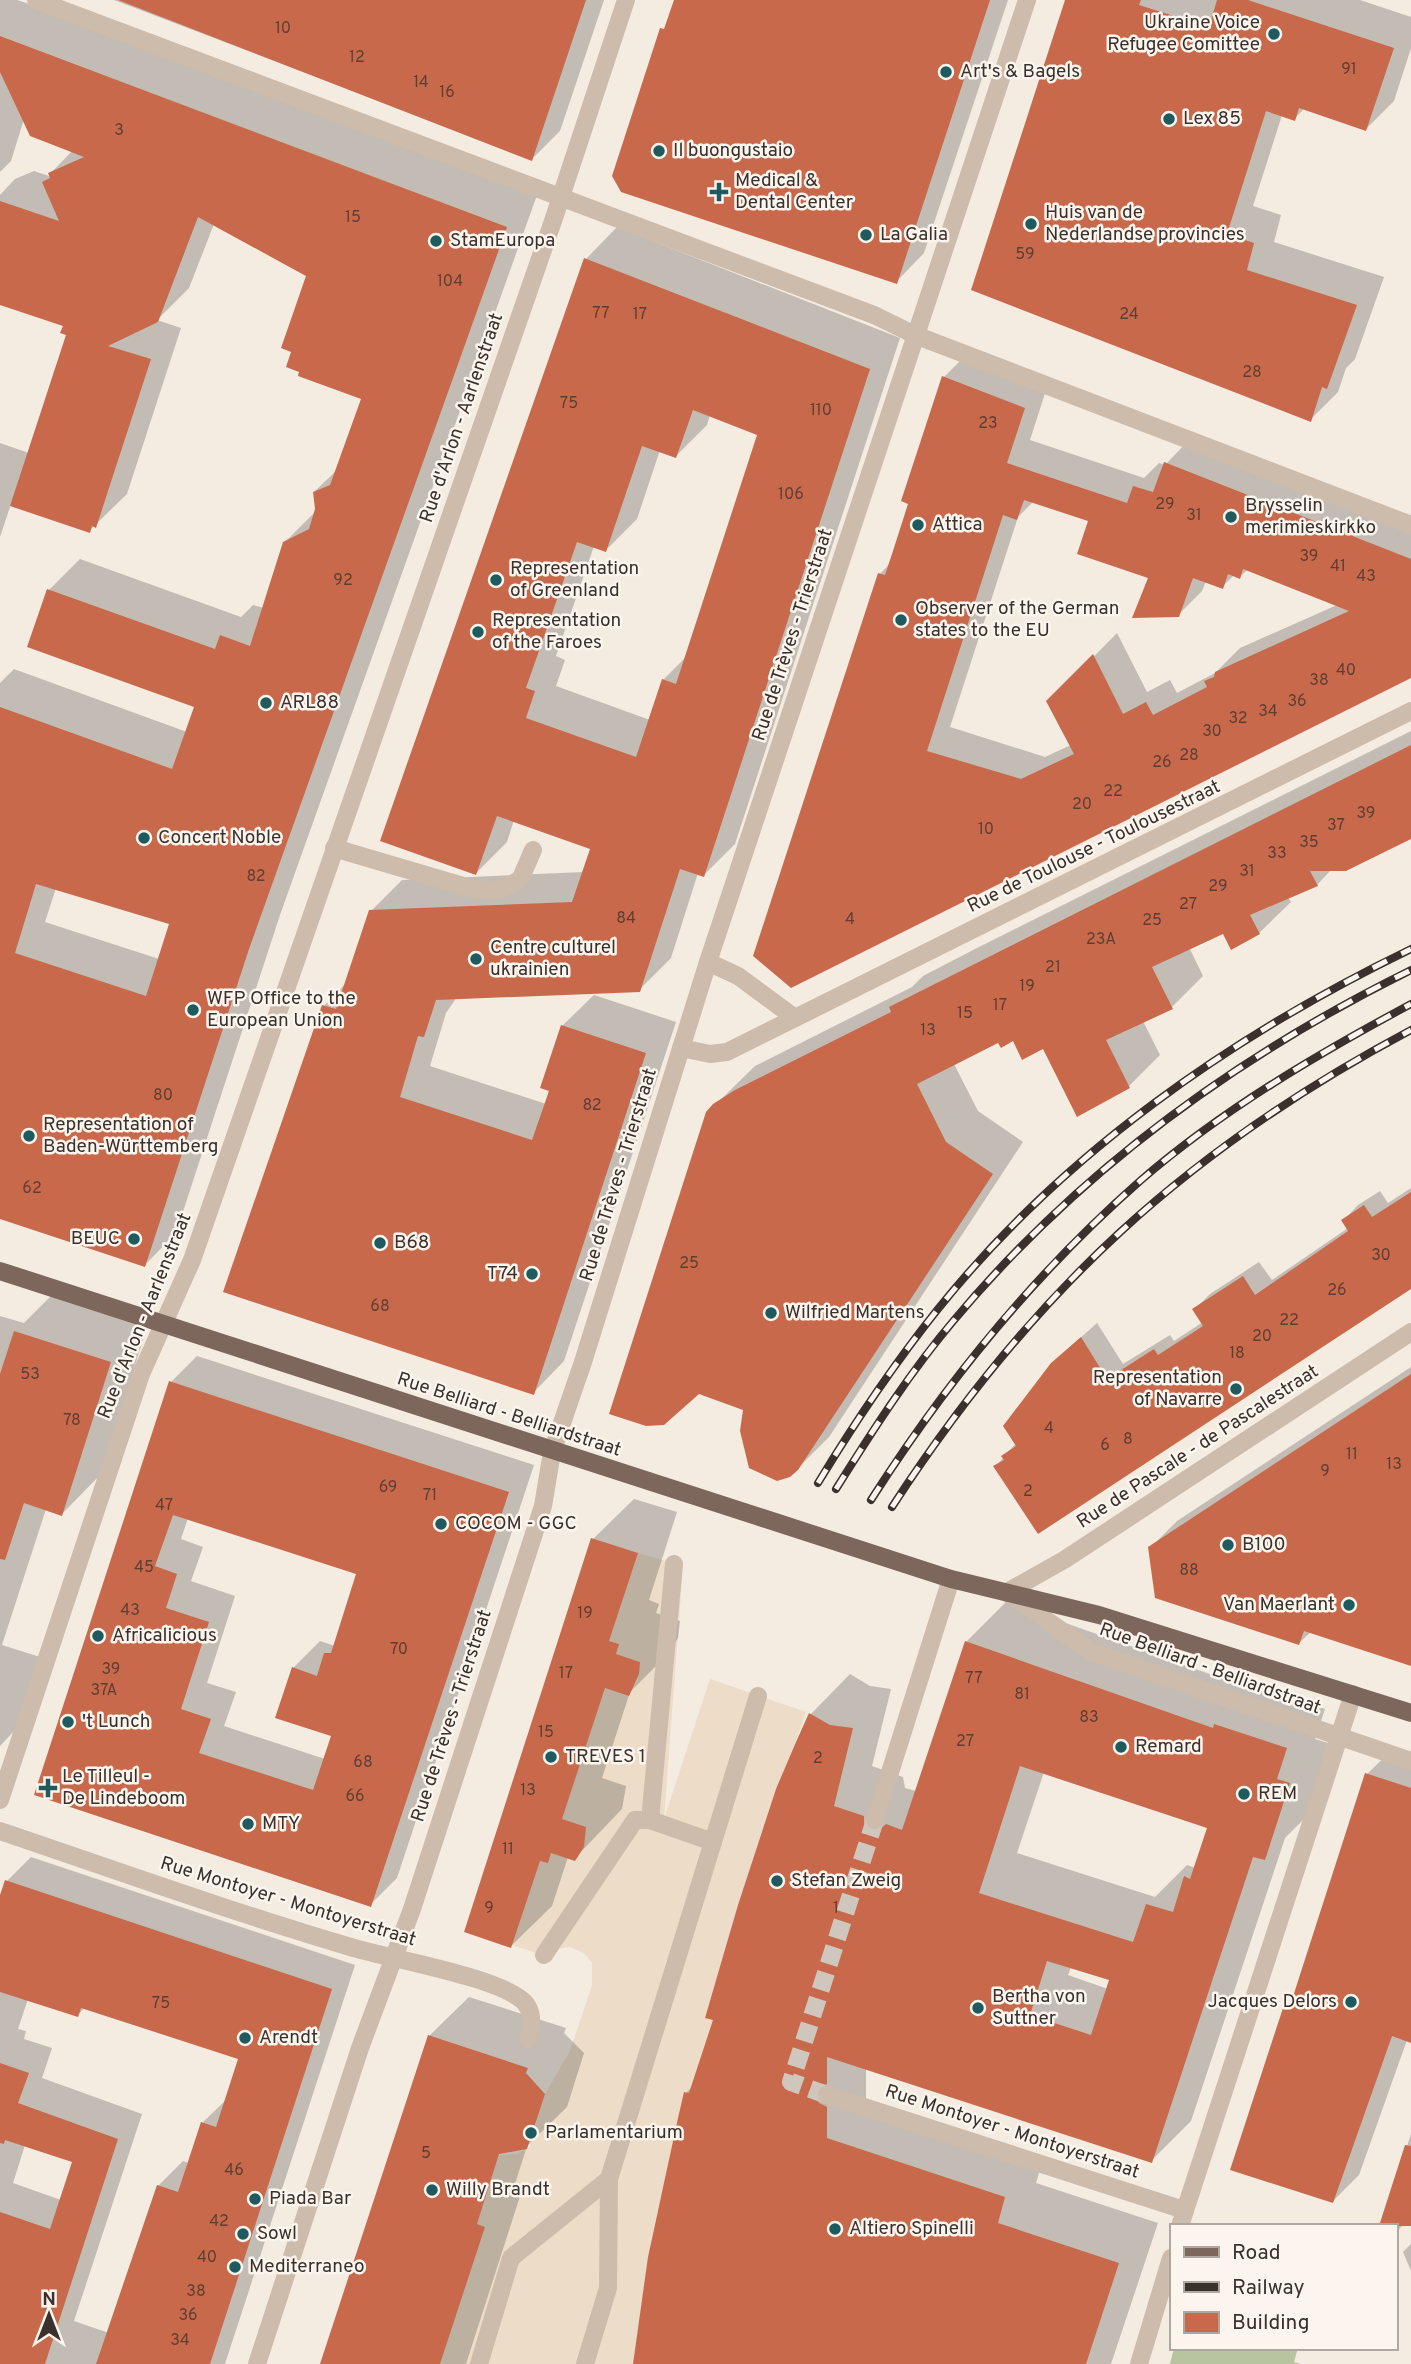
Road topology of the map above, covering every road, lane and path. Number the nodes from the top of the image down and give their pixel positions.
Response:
1 (36, 0) edge
2 (626, 0) edge
3 (1027, 0) edge
4 (561, 198) junction
5 (915, 335) junction
6 (1411, 525) edge
7 (1411, 712) edge
8 (334, 848) junction
9 (533, 850) dead end
10 (708, 962) junction
11 (795, 1018) junction
12 (681, 1048) junction
13 (0, 1271) edge
14 (163, 1325) junction
15 (1411, 1332) edge
16 (551, 1452) junction
17 (674, 1564) dead end
18 (951, 1578) junction
19 (1007, 1592) junction
20 (1353, 1694) junction
21 (758, 1696) dead end
22 (1411, 1713) edge
23 (1338, 1738) junction
24 (1411, 1761) edge
25 (0, 1800) edge
26 (650, 1820) junction
27 (875, 1820) tunnel mouth
28 (0, 1831) edge
29 (713, 1842) junction
30 (544, 1955) dead end
31 (393, 1958) junction
32 (528, 2039) dead end
33 (827, 2095) tunnel mouth
34 (609, 2179) junction
35 (1182, 2218) edge
36 (1170, 2261) edge
37 (257, 2364) edge
38 (479, 2364) edge
39 (585, 2364) edge
40 (1139, 2364) edge

1 - 4 street
2 - 4 street, Rue d'Arlon - Aarlenstraat
3 - 5 street, Rue de Trèves - Trierstraat
4 - 5 street
4 - 8 street, Rue d'Arlon - Aarlenstraat
5 - 6 street
5 - 10 street, Rue de Trèves - Trierstraat
7 - 11 street, Rue de Toulouse - Toulousestraat
8 - 9 street
8 - 14 street, Rue d'Arlon - Aarlenstraat
10 - 11 street
10 - 12 street, Rue de Trèves - Trierstraat
11 - 12 street, Rue de Toulouse - Toulousestraat
12 - 16 street, Rue de Trèves - Trierstraat
13 - 14 main road, Rue Belliard - Belliardstraat
14 - 16 main road, Rue Belliard - Belliardstraat
14 - 25 street, Rue d'Arlon - Aarlenstraat
15 - 19 street, Rue de Pascale - de Pascalestraat
16 - 18 main road, Rue Belliard - Belliardstraat
16 - 31 street, Rue de Trèves - Trierstraat
17 - 26 street
18 - 19 main road, Rue Belliard - Belliardstraat
18 - 27 street
19 - 20 main road, Rue Belliard - Belliardstraat
19 - 23 street, Rue Belliard - Belliardstraat
20 - 22 main road, Rue Belliard - Belliardstraat
20 - 23 street
21 - 29 street
23 - 24 street, Rue Belliard - Belliardstraat
23 - 35 street
26 - 29 street
26 - 30 street
28 - 31 street, Rue Montoyer - Montoyerstraat
29 - 34 street
31 - 32 street, Rue Montoyer - Montoyerstraat
31 - 37 street, Rue de Trèves - Trierstraat
33 - 35 street, Rue Montoyer - Montoyerstraat
34 - 38 street
34 - 39 street
36 - 40 street

